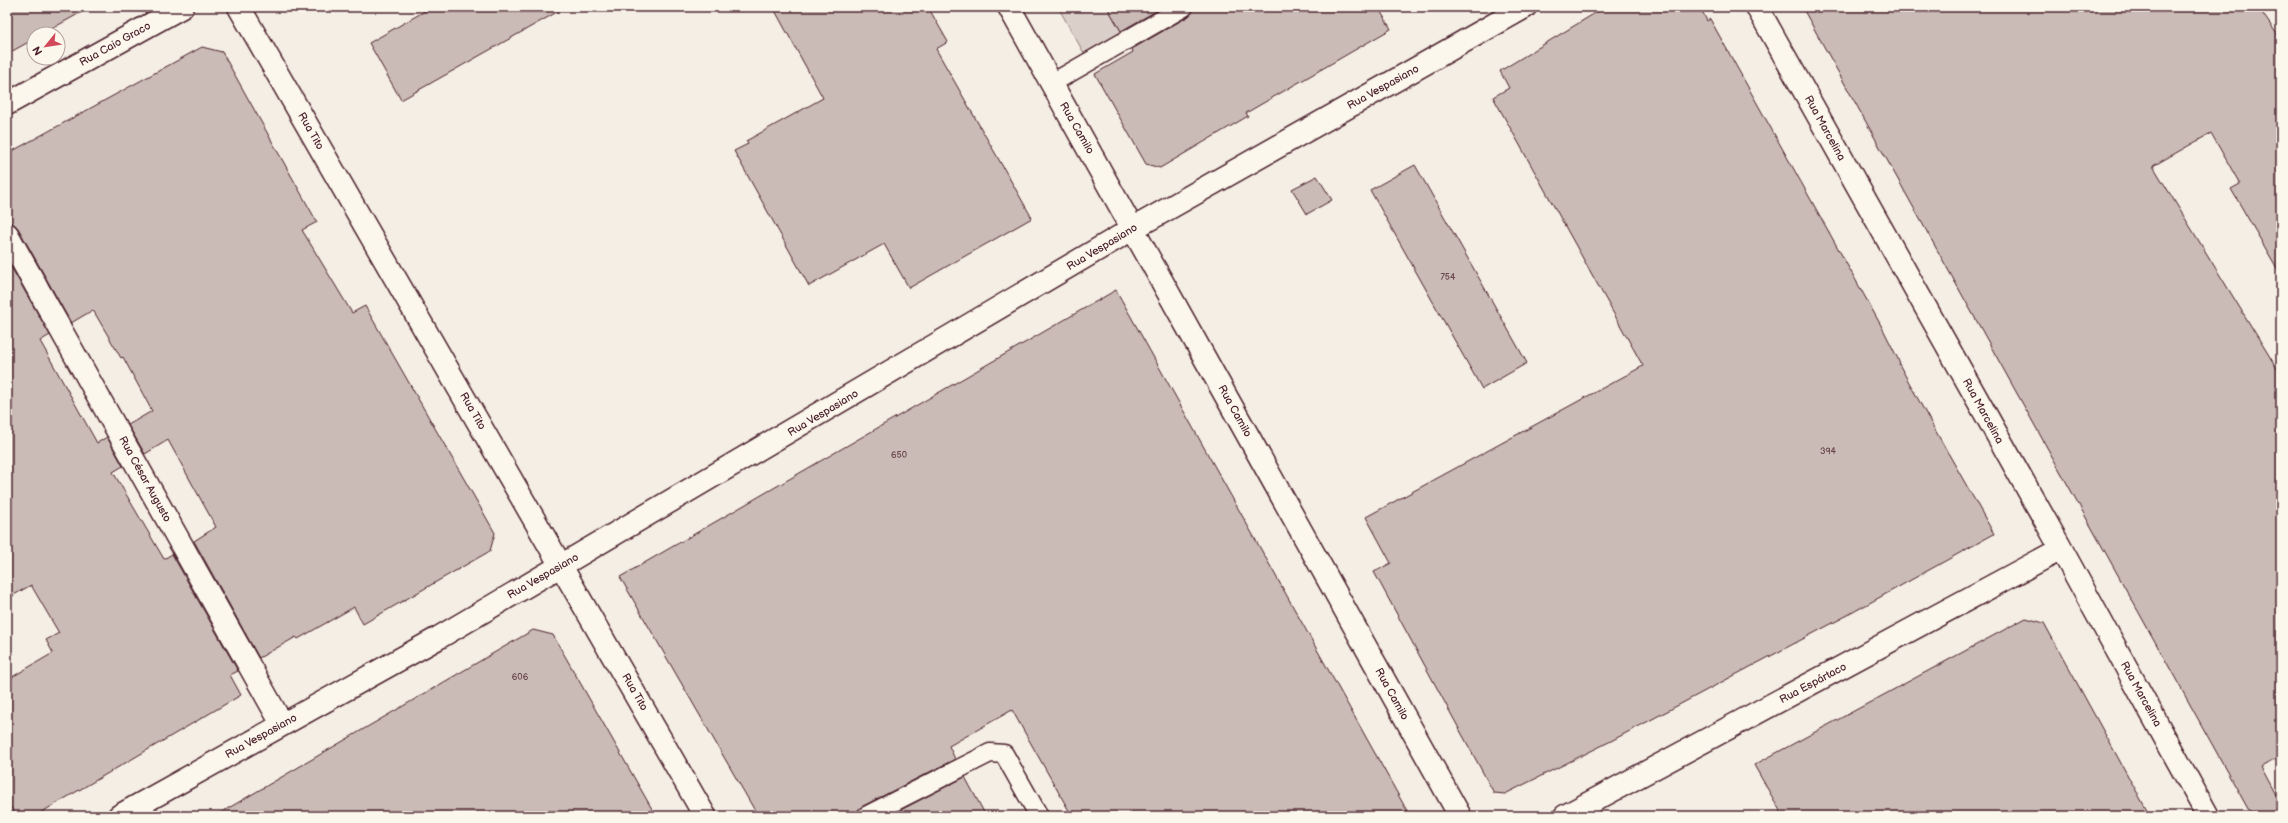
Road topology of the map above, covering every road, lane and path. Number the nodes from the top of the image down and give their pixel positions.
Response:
1 (182, 7) edge
2 (239, 7) edge
3 (1009, 7) edge
4 (1184, 7) edge
5 (1525, 7) edge
6 (1757, 7) edge
7 (1052, 83) junction
8 (7, 104) edge
9 (1134, 228) junction
10 (7, 234) edge
11 (2061, 549) junction
12 (562, 566) junction
13 (282, 724) junction
14 (119, 816) edge
15 (705, 816) edge
16 (866, 816) edge
17 (1039, 816) edge
18 (1460, 816) edge
19 (1565, 816) edge
20 (2208, 816) edge

1 - 8 street, Rua Caio Graco
2 - 12 street, Rua Tito
3 - 7 street, Rua Camilo
4 - 7 lane
5 - 9 street, Rua Vespasiano
6 - 11 street, Rua Marcelina
7 - 9 street, Rua Camilo
9 - 12 street, Rua Vespasiano
9 - 18 street, Rua Camilo
10 - 13 street, Rua César Augusto
11 - 19 street, Rua Espártaco
11 - 20 street, Rua Marcelina
12 - 13 street, Rua Vespasiano
12 - 15 street, Rua Tito
13 - 14 street, Rua Vespasiano
16 - 17 lane

